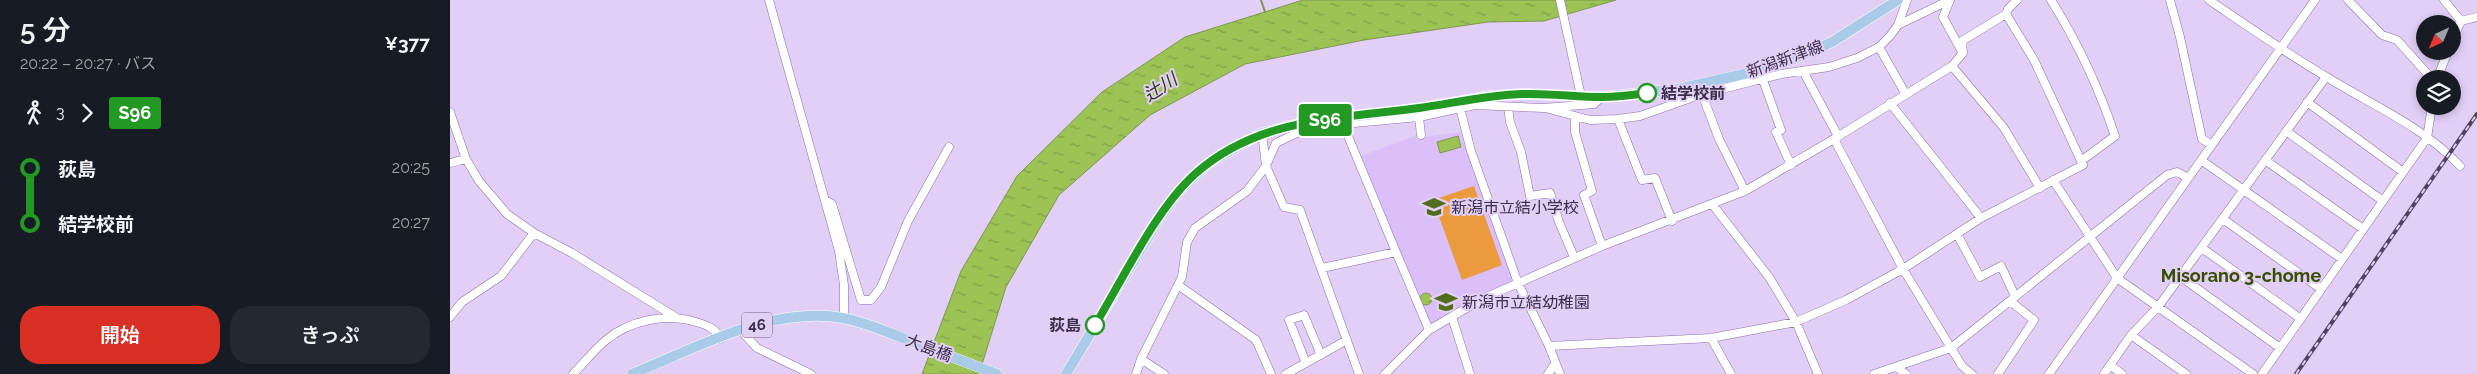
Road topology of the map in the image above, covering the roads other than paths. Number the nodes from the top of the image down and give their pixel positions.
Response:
1 (769, 0) edge
2 (1560, 0) edge
3 (1905, 0) edge
4 (2017, 0) edge
5 (2051, 0) edge
6 (2170, 0) edge
7 (2209, 0) edge
8 (2314, 0) edge
9 (2348, 0) edge
10 (2444, 0) edge
11 (2006, 14) junction
12 (2456, 15) edge
13 (2477, 17) edge
14 (2461, 21) edge
15 (1898, 25) junction
16 (1879, 47) junction
17 (2281, 48) junction
18 (1963, 53) junction
19 (1952, 66) junction
20 (2424, 70) edge
21 (1803, 71) junction
22 (2326, 77) junction
23 (1763, 80) junction
24 (1906, 93) junction
25 (1702, 94) junction
26 (1489, 96) junction
27 (1581, 96) junction
28 (1602, 97) junction
29 (2307, 102) junction
30 (1890, 103) junction
31 (1474, 105) junction
32 (1563, 105) junction
33 (1508, 107) junction
34 (1460, 108) junction
35 (1544, 108) junction
36 (450, 112) edge
37 (1420, 112) junction
38 (2431, 115) edge
39 (1574, 116) junction
40 (1618, 119) junction
41 (1605, 121) junction
42 (1342, 124) junction
43 (2286, 131) junction
44 (1299, 132) junction
45 (1262, 133) junction
46 (1421, 135) dead end
47 (1836, 138) junction
48 (2427, 138) junction
49 (2212, 146) junction
50 (949, 147) dead end
51 (466, 159) junction
52 (2201, 160) junction
53 (2265, 160) junction
54 (2081, 161) junction
55 (450, 163) edge
56 (1791, 165) junction
57 (1266, 166) junction
58 (2460, 166) dead end
59 (2403, 172) junction
60 (2188, 178) junction
61 (2053, 180) junction
62 (2040, 188) junction
63 (2244, 189) junction
64 (1745, 191) junction
65 (824, 200) junction
66 (2383, 201) junction
67 (1712, 204) junction
68 (1981, 218) junction
69 (2222, 219) junction
70 (1672, 221) junction
71 (2363, 229) junction
72 (534, 233) junction
73 (1957, 234) junction
74 (2090, 236) junction
75 (1602, 246) junction
76 (2202, 248) junction
77 (1396, 252) junction
78 (1574, 257) junction
79 (2342, 259) junction
80 (1322, 268) junction
81 (1903, 269) junction
82 (2181, 277) junction
83 (2118, 278) junction
84 (1518, 283) junction
85 (1178, 285) junction
86 (2321, 290) junction
87 (2013, 298) junction
88 (2158, 307) junction
89 (450, 317) edge
90 (1452, 317) junction
91 (677, 318) junction
92 (844, 318) junction
93 (2301, 319) junction
94 (1796, 322) junction
95 (744, 328) junction
96 (1429, 330) junction
97 (2131, 336) junction
98 (1710, 338) junction
99 (720, 339) junction
100 (1347, 340) junction
101 (1549, 346) junction
102 (1951, 348) junction
103 (2280, 348) junction
104 (1321, 355) junction
105 (1141, 359) junction
106 (1306, 363) junction
107 (1555, 364) junction
108 (2110, 365) junction
109 (1896, 367) junction
110 (573, 374) edge
111 (632, 374) edge
112 (810, 374) edge
113 (997, 374) edge
114 (1066, 374) edge
115 (1136, 374) edge
116 (1164, 374) edge
117 (1271, 374) edge
118 (1286, 374) edge
119 (1359, 374) edge
120 (1385, 374) edge
121 (1470, 374) edge
122 (1548, 374) edge
123 (1560, 374) edge
124 (1731, 374) edge
125 (1818, 374) edge
126 (1874, 374) edge
127 (1906, 374) edge
128 (1972, 374) edge
129 (1998, 374) edge
130 (2049, 374) edge
131 (2104, 374) edge
132 (2122, 374) edge
133 (2186, 374) edge
134 (2253, 374) edge
135 (2262, 374) edge

1 - 65 street
2 - 27 street
3 - 15 street
3 - 28 main road, 新潟新津線
4 - 11 street
5 - 54 street
6 - 49 street
7 - 17 street
8 - 17 street
9 - 20 street
10 - 12 street
11 - 18 street
11 - 54 street
13 - 14 street
15 - 16 street
15 - 18 street
16 - 21 street
16 - 24 street
17 - 22 street
17 - 49 street
18 - 19 street
19 - 24 street
19 - 62 street
21 - 23 street
21 - 47 street
22 - 29 street
22 - 48 street
23 - 25 street
23 - 56 street
24 - 30 street
25 - 40 street
25 - 64 street
26 - 27 main road, 新潟新津線
26 - 31 street
26 - 37 main road, 新潟新津線
27 - 28 main road, 新潟新津線
28 - 32 street
29 - 43 street
29 - 59 street
30 - 47 street
30 - 68 street
31 - 33 street
31 - 34 street
32 - 35 street
32 - 41 street
33 - 35 street
33 - 78 street
34 - 37 street
34 - 84 street
35 - 39 street
36 - 51 street
37 - 42 street
37 - 45 main road, 新潟新津線
37 - 46 street
38 - 48 street
39 - 41 street
39 - 75 street
40 - 41 street
40 - 70 street
42 - 44 street
42 - 77 street
43 - 53 street
43 - 66 street
44 - 45 street
44 - 57 street
45 - 57 street
45 - 114 main road, 新潟新津線
47 - 56 street
47 - 81 street
48 - 58 street
48 - 59 street
49 - 52 street
50 - 65 street
51 - 55 street
51 - 72 street
52 - 60 street
52 - 63 street
53 - 63 street
53 - 71 street
54 - 61 street
56 - 64 street
57 - 80 street
57 - 85 street
59 - 66 street
60 - 74 street
60 - 83 street
61 - 62 street
61 - 74 street
62 - 68 street
63 - 69 street
63 - 79 street
64 - 67 street
65 - 92 street
66 - 71 street
67 - 70 street
67 - 94 street
68 - 73 street
69 - 76 street
69 - 86 street
70 - 75 street
71 - 79 street
72 - 89 street
72 - 91 street
73 - 81 street
73 - 87 street
74 - 83 street
74 - 87 street
75 - 78 street
76 - 82 street
76 - 93 street
77 - 80 street
77 - 96 street
78 - 84 street
79 - 86 street
80 - 100 street
81 - 94 street
81 - 102 street
82 - 88 street
82 - 103 street
83 - 88 street
83 - 130 street
84 - 90 street
84 - 101 street
85 - 105 street
85 - 117 street
86 - 93 street
87 - 102 street
87 - 129 street
88 - 97 street
88 - 134 street
90 - 96 street
90 - 121 street
91 - 99 street
91 - 110 street
92 - 95 main road, 46
92 - 113 main road, 大島橋 / 46
93 - 103 street
94 - 98 street
94 - 125 street
95 - 99 main road, 46
95 - 112 street
96 - 120 street
97 - 108 street
97 - 133 street
98 - 101 street
98 - 124 street
99 - 111 main road, 46
100 - 104 street
100 - 119 street
101 - 107 street
102 - 109 street
102 - 128 street
103 - 135 street
104 - 106 street
104 - 106 street
105 - 115 street
105 - 116 street
106 - 118 street
107 - 122 street
107 - 123 street
108 - 131 street
108 - 132 street
109 - 126 street
109 - 127 street

